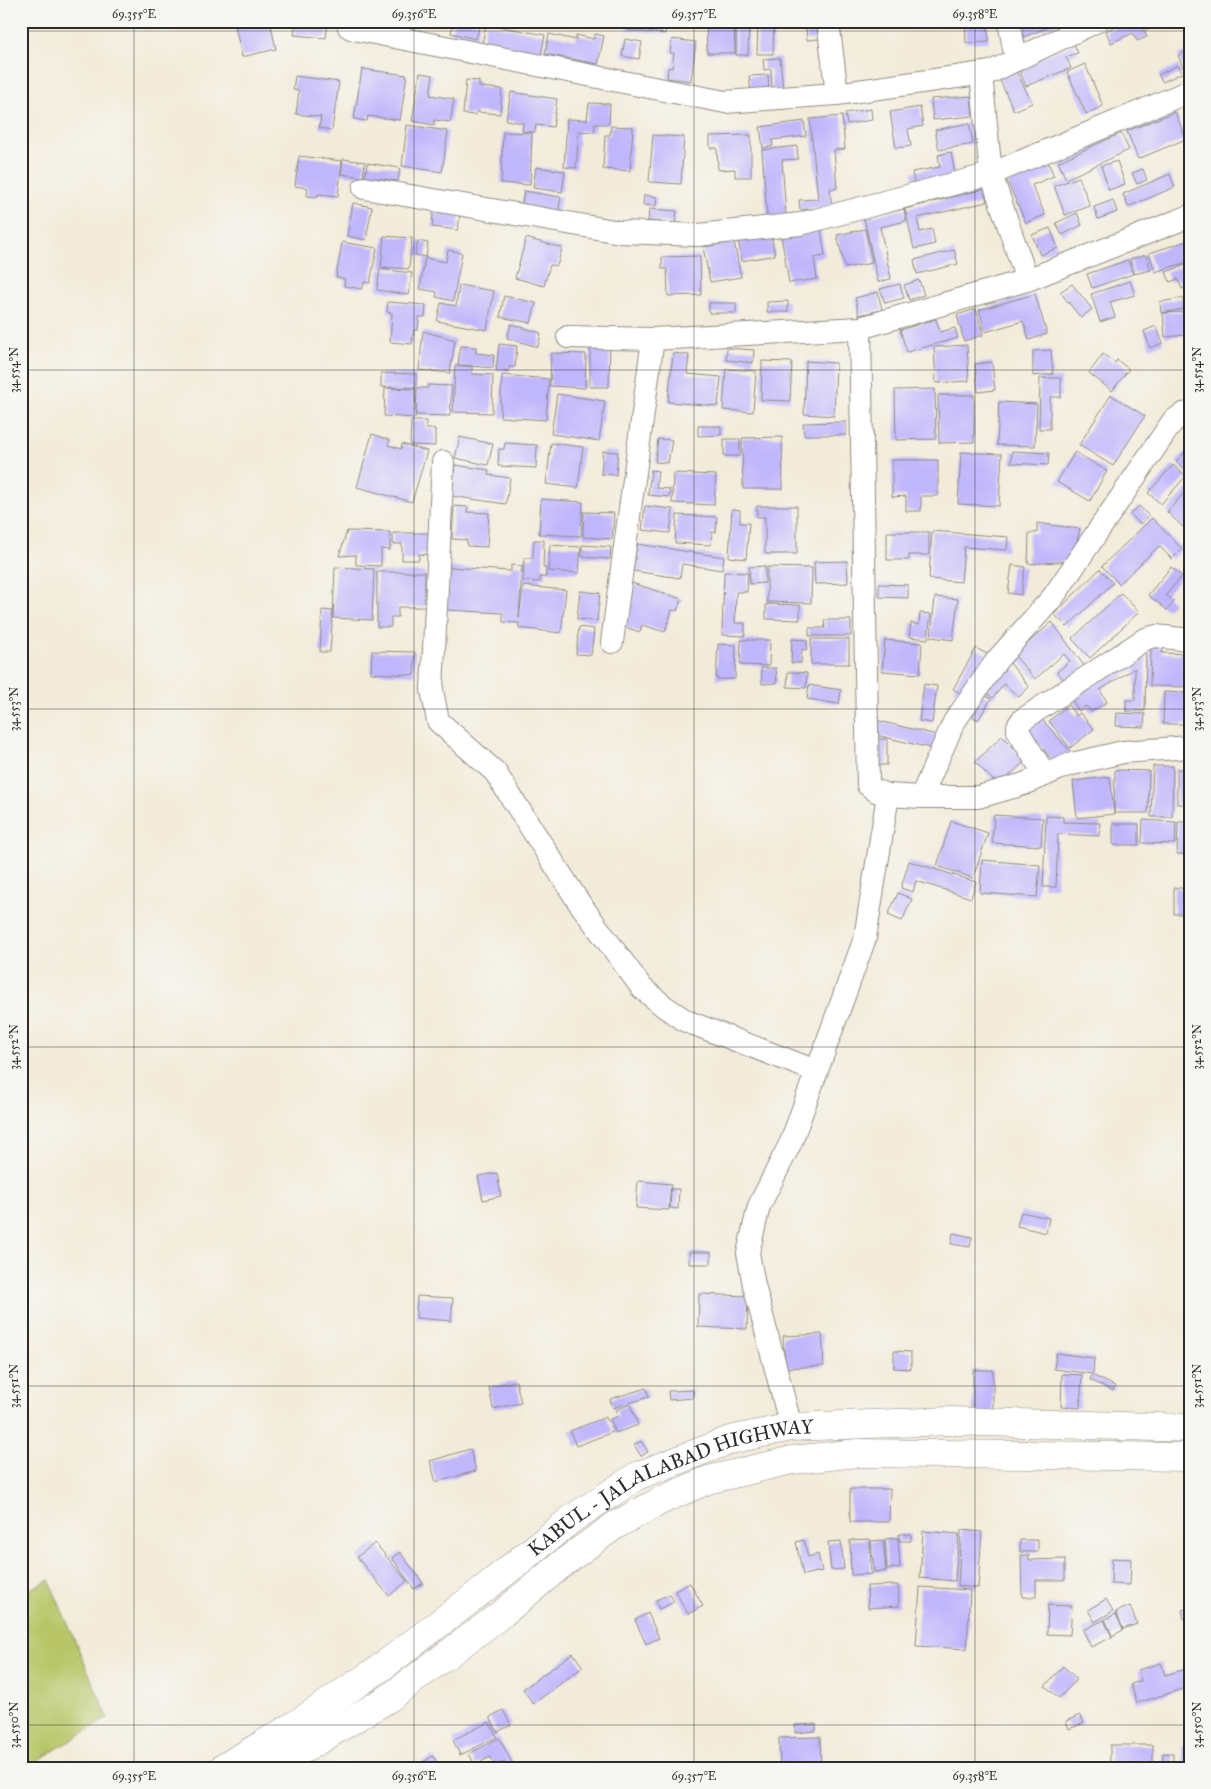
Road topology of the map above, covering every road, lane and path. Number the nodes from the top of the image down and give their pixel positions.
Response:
1 (347, 21) edge
2 (828, 21) edge
3 (1009, 21) edge
4 (1097, 21) edge
5 (1016, 60) junction
6 (981, 74) junction
7 (1190, 91) edge
8 (837, 94) junction
9 (991, 174) junction
10 (364, 188) dead end
11 (1190, 216) edge
12 (1027, 280) junction
13 (860, 328) junction
14 (568, 337) dead end
15 (653, 339) junction
16 (1190, 413) edge
17 (443, 462) dead end
18 (1190, 640) edge
19 (612, 642) dead end
20 (1190, 747) edge
21 (1045, 775) junction
22 (888, 795) junction
23 (921, 797) junction
24 (816, 1071) junction
25 (791, 1427) junction
26 (1190, 1428) edge
27 (1190, 1457) edge
28 (223, 1768) edge
29 (272, 1768) edge

1 - 8 street
2 - 8 street
3 - 5 street
4 - 5 street
5 - 6 street
6 - 8 street
6 - 9 street
7 - 9 street
9 - 10 street
9 - 12 street
11 - 12 street
12 - 13 street
13 - 15 street
13 - 22 street
14 - 15 street
15 - 19 street
16 - 23 street
17 - 24 street
18 - 21 street
20 - 21 street
21 - 23 street
22 - 23 street
22 - 24 street
24 - 25 street
25 - 26 highway, KABUL - JALALABAD HIGHWAY
25 - 28 highway, KABUL - JALALABAD HIGHWAY
27 - 29 highway, KABUL - JALALABAD HIGHWAY

